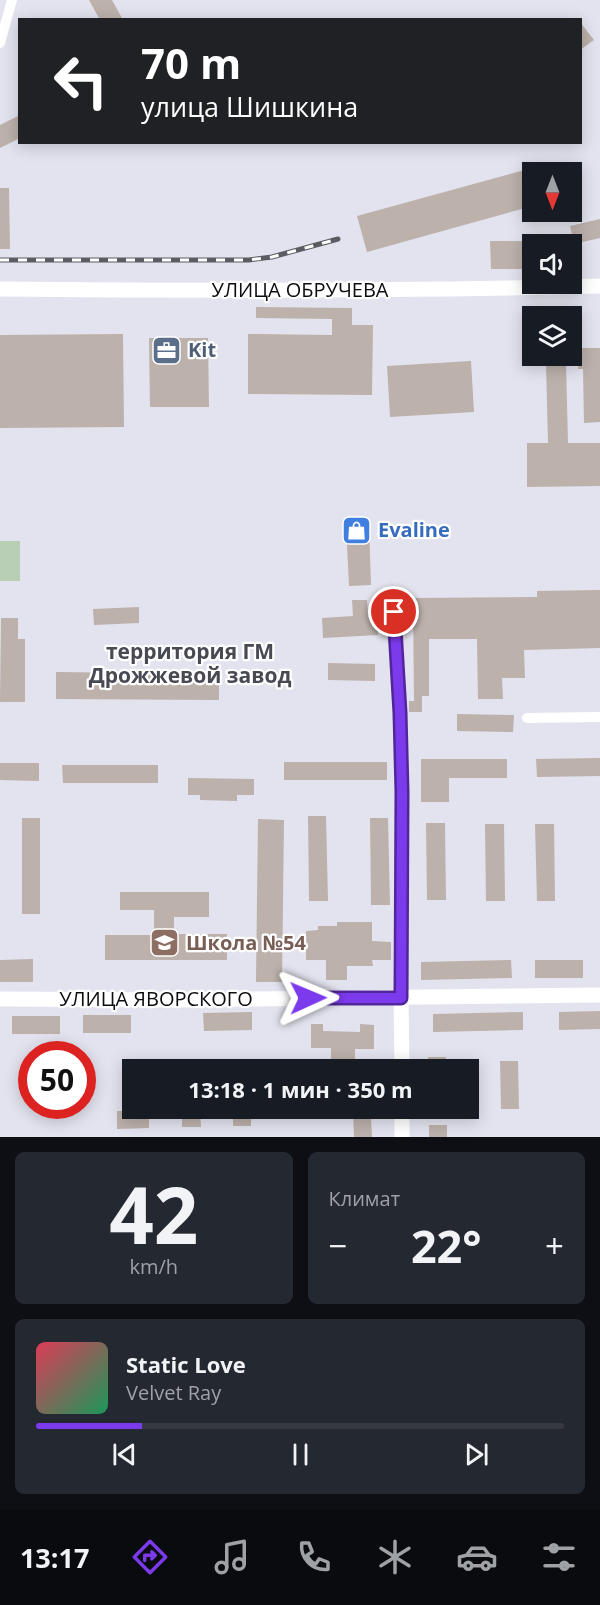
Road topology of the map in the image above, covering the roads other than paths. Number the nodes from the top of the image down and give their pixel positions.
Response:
1 (12, 0) edge
2 (0, 43) edge
3 (600, 286) edge
4 (0, 289) edge
5 (394, 612) dead end
6 (600, 717) edge
7 (527, 718) dead end
8 (600, 995) edge
9 (401, 998) junction
10 (0, 999) edge
11 (402, 1059) edge
12 (402, 1119) edge
13 (402, 1137) edge

1 - 2 street
3 - 4 main road, УЛИЦА ОБРУЧЕВА
5 - 9 street
6 - 7 street
8 - 9 main road, УЛИЦА ЯВОРСКОГО
9 - 10 main road, УЛИЦА ЯВОРСКОГО
9 - 11 main road
12 - 13 main road

